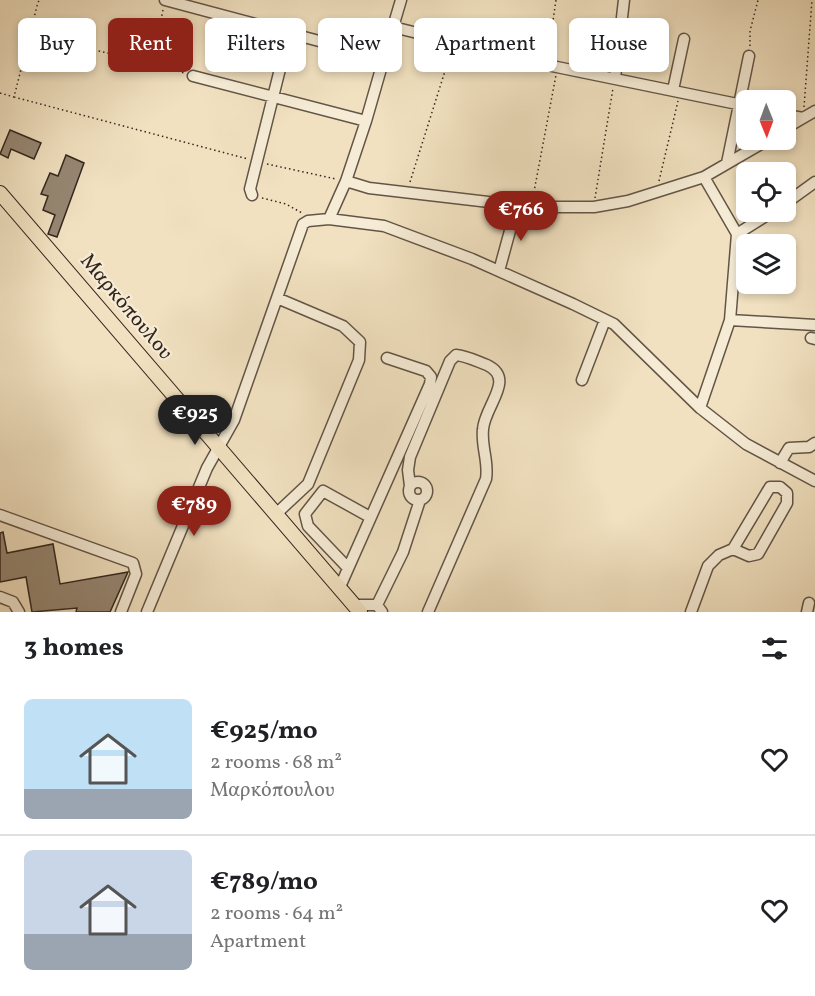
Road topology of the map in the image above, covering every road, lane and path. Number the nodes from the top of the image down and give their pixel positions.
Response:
1 (41, 0) edge
2 (165, 0) edge
3 (401, 0) edge
4 (556, 0) edge
5 (624, 0) edge
6 (758, 0) edge
7 (812, 0) edge
8 (33, 18) edge
9 (161, 18) edge
10 (233, 18) edge
11 (396, 18) edge
12 (555, 18) edge
13 (684, 39) dead end
14 (749, 56) joint
15 (557, 67) edge
16 (20, 72) edge
17 (183, 72) edge
18 (279, 72) edge
19 (379, 72) edge
20 (444, 72) edge
21 (551, 72) edge
22 (193, 75) joint
23 (615, 78) junction
24 (745, 90) edge
25 (676, 91) junction
26 (0, 93) edge
27 (14, 97) junction
28 (273, 98) junction
29 (736, 104) edge
30 (815, 111) edge
31 (796, 117) edge
32 (803, 118) junction
33 (366, 121) junction
34 (796, 122) edge
35 (736, 132) edge
36 (751, 150) edge
37 (257, 162) junction
38 (728, 163) junction
39 (704, 177) junction
40 (346, 181) junction
41 (815, 182) edge
42 (657, 191) junction
43 (407, 192) junction
44 (0, 193) edge
45 (252, 195) joint
46 (796, 196) edge
47 (517, 205) junction
48 (531, 207) junction
49 (594, 207) junction
50 (328, 219) junction
51 (308, 221) junction
52 (756, 222) edge
53 (737, 234) joint
54 (736, 246) edge
55 (499, 271) junction
56 (277, 298) junction
57 (605, 320) junction
58 (730, 320) junction
59 (815, 325) edge
60 (387, 358) dead end
61 (582, 380) dead end
62 (700, 408) junction
63 (815, 443) edge
64 (219, 450) junction
65 (780, 463) junction
66 (815, 481) edge
67 (410, 486) junction
68 (420, 500) junction
69 (0, 514) edge
70 (276, 514) junction
71 (370, 517) junction
72 (733, 549) junction
73 (347, 567) junction
74 (339, 589) junction
75 (0, 597) edge
76 (356, 608) edge
77 (380, 609) edge
78 (20, 612) edge
79 (121, 612) edge
80 (147, 612) edge
81 (428, 612) edge
82 (691, 612) edge

1 - 8 path
2 - 9 path
2 - 10 street
3 - 11 street
4 - 12 path
5 - 23 street
6 - 14 path
7 - 32 path
13 - 25 street
14 - 24 street
15 - 23 street
16 - 27 path
17 - 22 path
18 - 28 street
19 - 33 street
20 - 43 path
21 - 48 path
22 - 28 street
23 - 25 street
23 - 49 path
25 - 29 street
25 - 42 path
26 - 27 path
27 - 37 path
28 - 33 street
28 - 37 street
30 - 32 street
31 - 32 street
32 - 34 street
33 - 40 street
35 - 38 street
36 - 38 street
37 - 40 path
37 - 45 street
38 - 39 street
39 - 42 street
39 - 53 street
40 - 43 street
40 - 50 street
41 - 46 street
42 - 49 street
43 - 47 street
44 - 64 main road, Μαρκόπουλου
45 - 51 path
47 - 48 street
47 - 55 street
48 - 49 street
50 - 51 street
50 - 55 street
51 - 56 street
52 - 53 street
54 - 58 street
55 - 57 street
56 - 64 street
56 - 70 street
57 - 61 street
57 - 62 street
58 - 59 street
58 - 62 street
60 - 71 street
62 - 65 street
63 - 65 street
64 - 70 main road, Μαρκόπουλου
64 - 80 street
65 - 66 street
67 - 68 street
67 - 68 street
67 - 81 street
68 - 77 street
69 - 79 street
70 - 74 main road, Μαρκόπουλου
71 - 73 street
71 - 73 street
72 - 72 street
72 - 82 street
73 - 74 street
74 - 76 main road, Μαρκόπουλου
75 - 78 street
76 - 77 street

